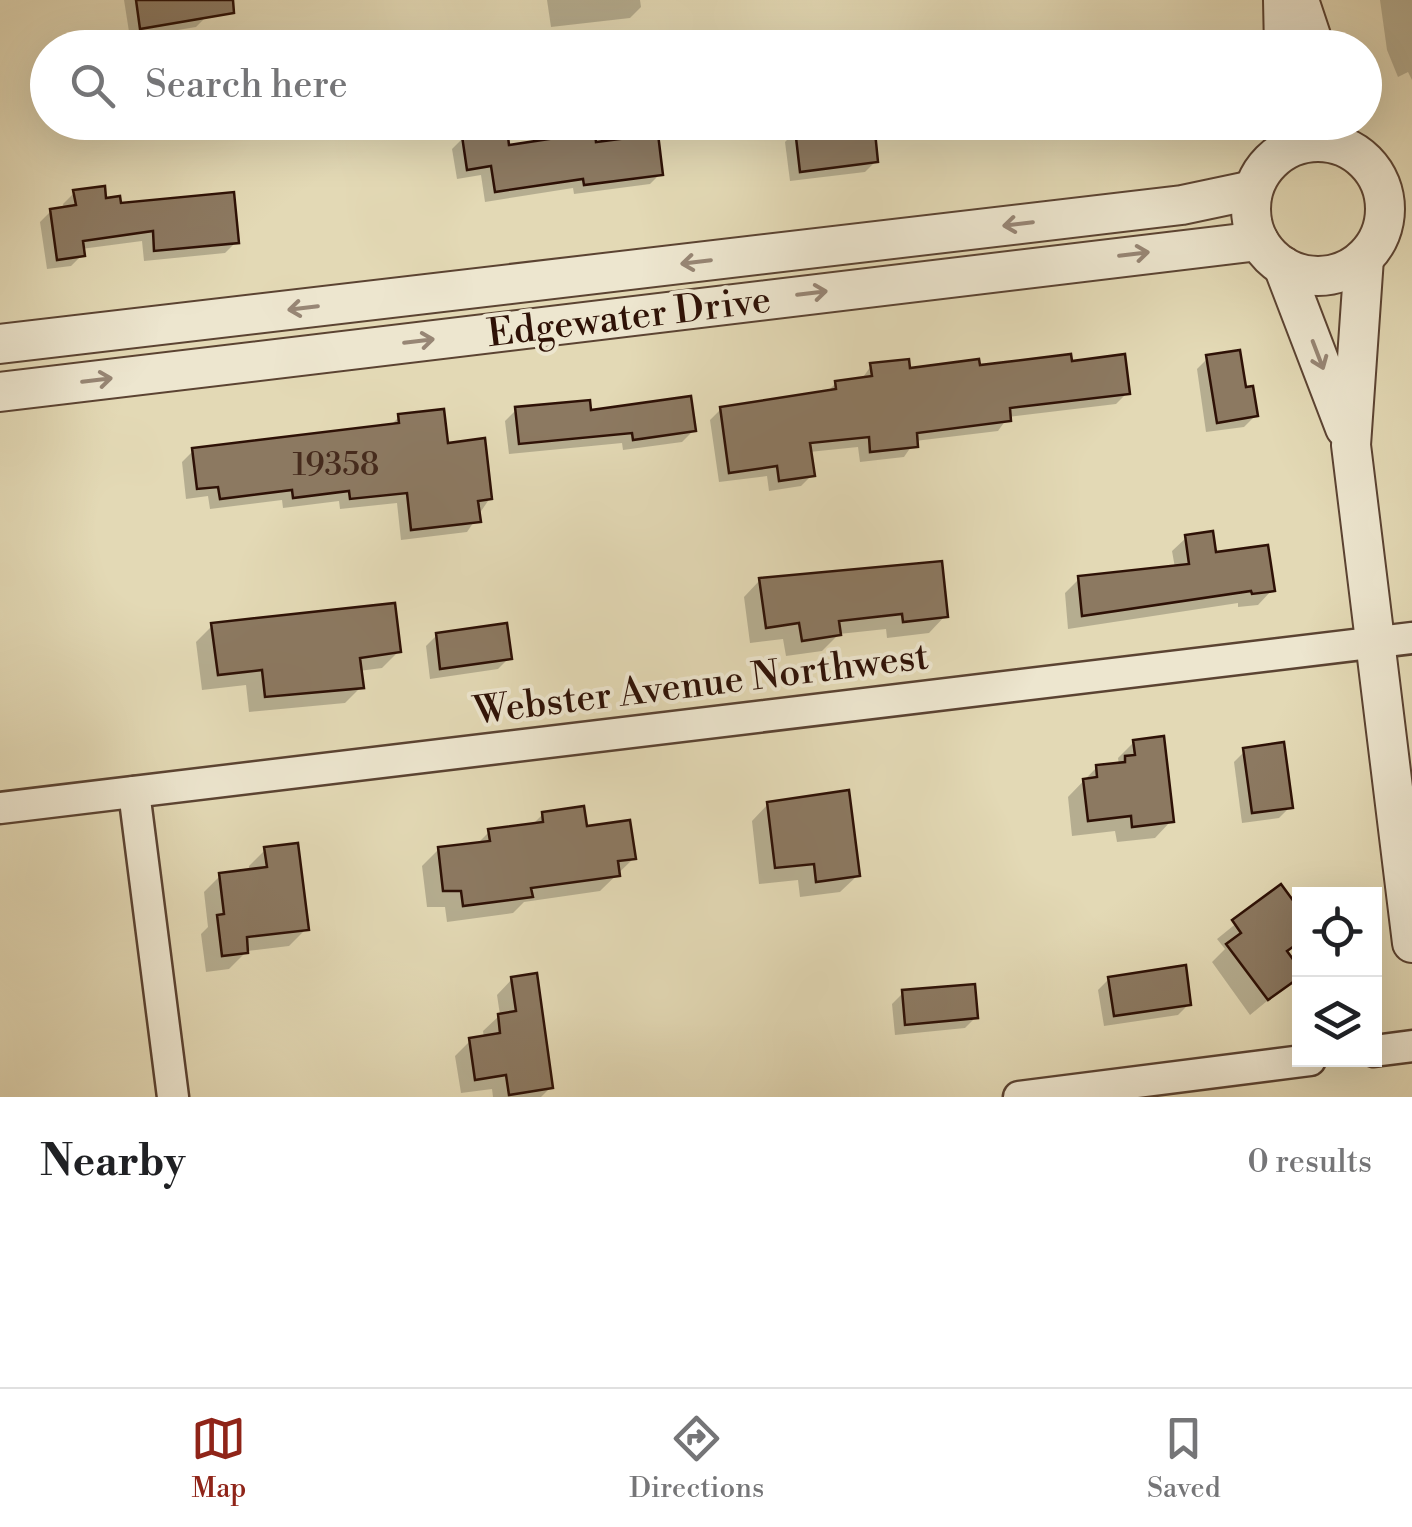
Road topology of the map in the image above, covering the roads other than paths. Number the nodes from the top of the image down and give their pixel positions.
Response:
1 (1283, 0) edge
2 (1299, 0) edge
3 (1284, 30) edge
4 (1308, 30) edge
5 (1271, 140) edge
6 (1355, 145) edge
7 (1412, 170) edge
8 (1262, 175) junction
9 (1412, 231) edge
10 (1370, 251) junction
11 (1271, 254) junction
12 (0, 344) edge
13 (0, 392) edge
14 (1351, 445) junction
15 (1412, 638) edge
16 (1373, 643) junction
17 (134, 792) junction
18 (0, 808) edge
19 (1412, 943) edge
20 (1412, 1046) edge
21 (1382, 1050) edge
22 (1292, 1062) edge
23 (174, 1097) edge
24 (1020, 1097) edge

1 - 3 street
2 - 4 street
5 - 8 street
6 - 7 street
6 - 8 street
6 - 10 street
8 - 11 street
8 -> 12 street, Edgewater Drive
9 - 10 street
10 - 11 street
10 - 14 street
13 -> 11 street, Edgewater Drive
11 -> 14 street
14 - 16 street
15 - 16 street, Webster Avenue Northwest
16 - 17 street, Webster Avenue Northwest
16 - 19 street
17 - 18 street, Webster Avenue Northwest
17 - 23 street
20 - 21 street
22 - 24 street

